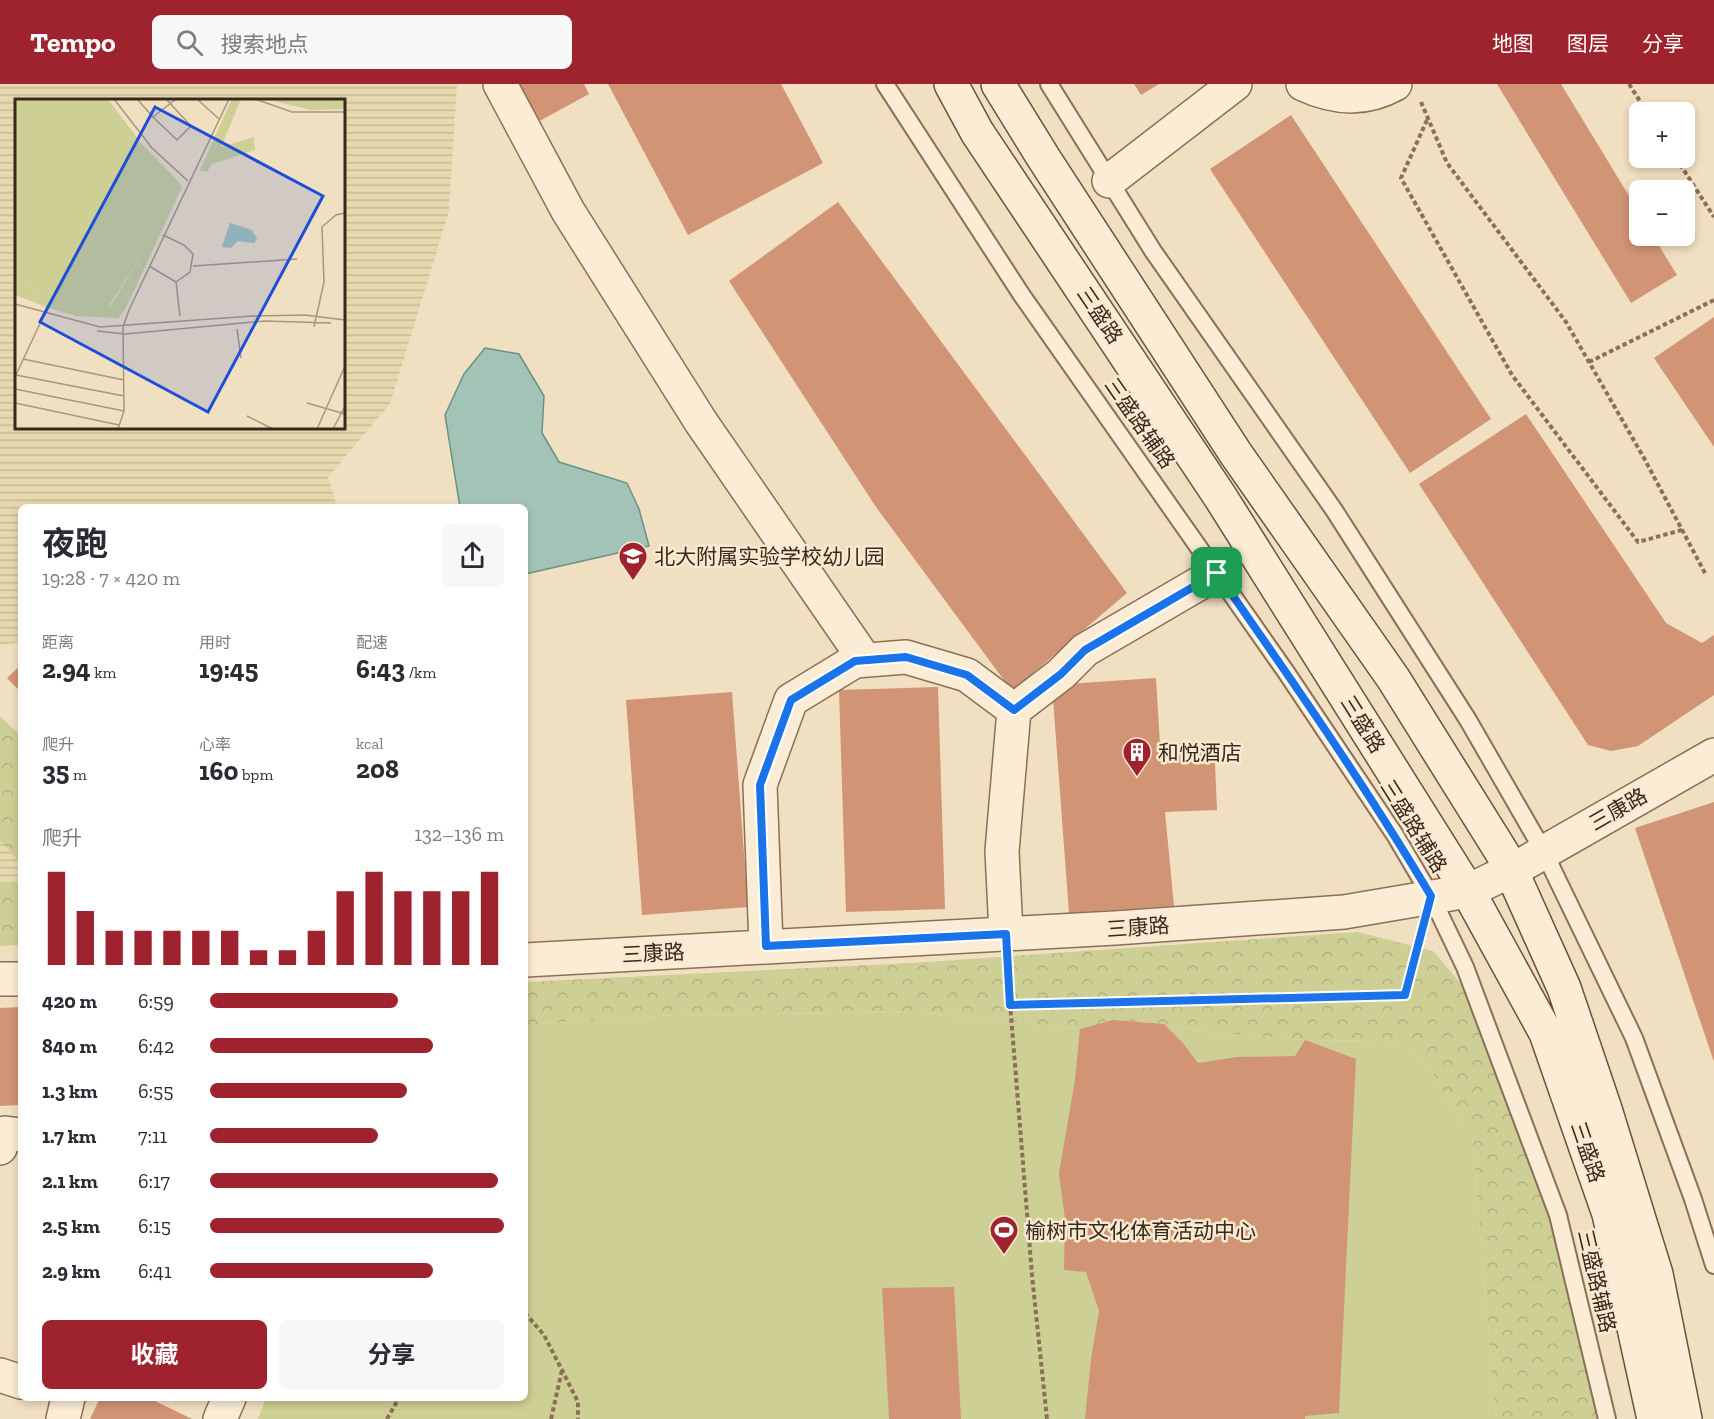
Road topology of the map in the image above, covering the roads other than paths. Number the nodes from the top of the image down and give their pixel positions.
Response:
1 (500, 84) edge
2 (885, 84) edge
3 (951, 84) edge
4 (998, 84) edge
5 (1049, 84) edge
6 (1235, 84) edge
7 (1303, 84) edge
8 (1406, 88) edge
9 (1109, 181) junction
10 (1217, 573) junction
11 (865, 660) junction
12 (1014, 710) junction
13 (1714, 755) edge
14 (1544, 852) junction
15 (1511, 871) junction
16 (1468, 891) junction
17 (1431, 896) junction
18 (1006, 934) junction
19 (766, 946) junction
20 (528, 960) edge
21 (18, 978) edge
22 (0, 979) edge
23 (18, 1135) edge
24 (0, 1148) edge
25 (1714, 1265) edge
26 (0, 1375) edge
27 (18, 1381) edge
28 (67, 1401) edge
29 (228, 1401) edge
30 (63, 1419) edge
31 (220, 1419) edge
32 (1607, 1419) edge
33 (1654, 1419) edge
34 (1685, 1419) edge

1 - 11 street
2 - 10 lane, 三盛路辅路
3 - 16 street, 三盛路
4 - 15 street
5 - 9 lane
6 - 9 street
7 - 8 street
9 - 14 lane
10 - 12 street
10 - 17 lane, 三盛路辅路
11 - 12 street
11 - 19 street
12 - 18 street
13 - 14 street, 三康路
14 - 15 street, 三康路
14 - 25 lane
15 - 16 street, 三康路
15 - 34 street
16 - 17 street, 三康路
16 - 33 street, 三盛路
17 - 18 street, 三康路
17 - 32 lane, 三盛路辅路
18 - 19 street, 三康路
19 - 20 street, 三康路
21 - 22 street
23 - 24 street
26 - 27 street
28 - 30 street
29 - 31 street

